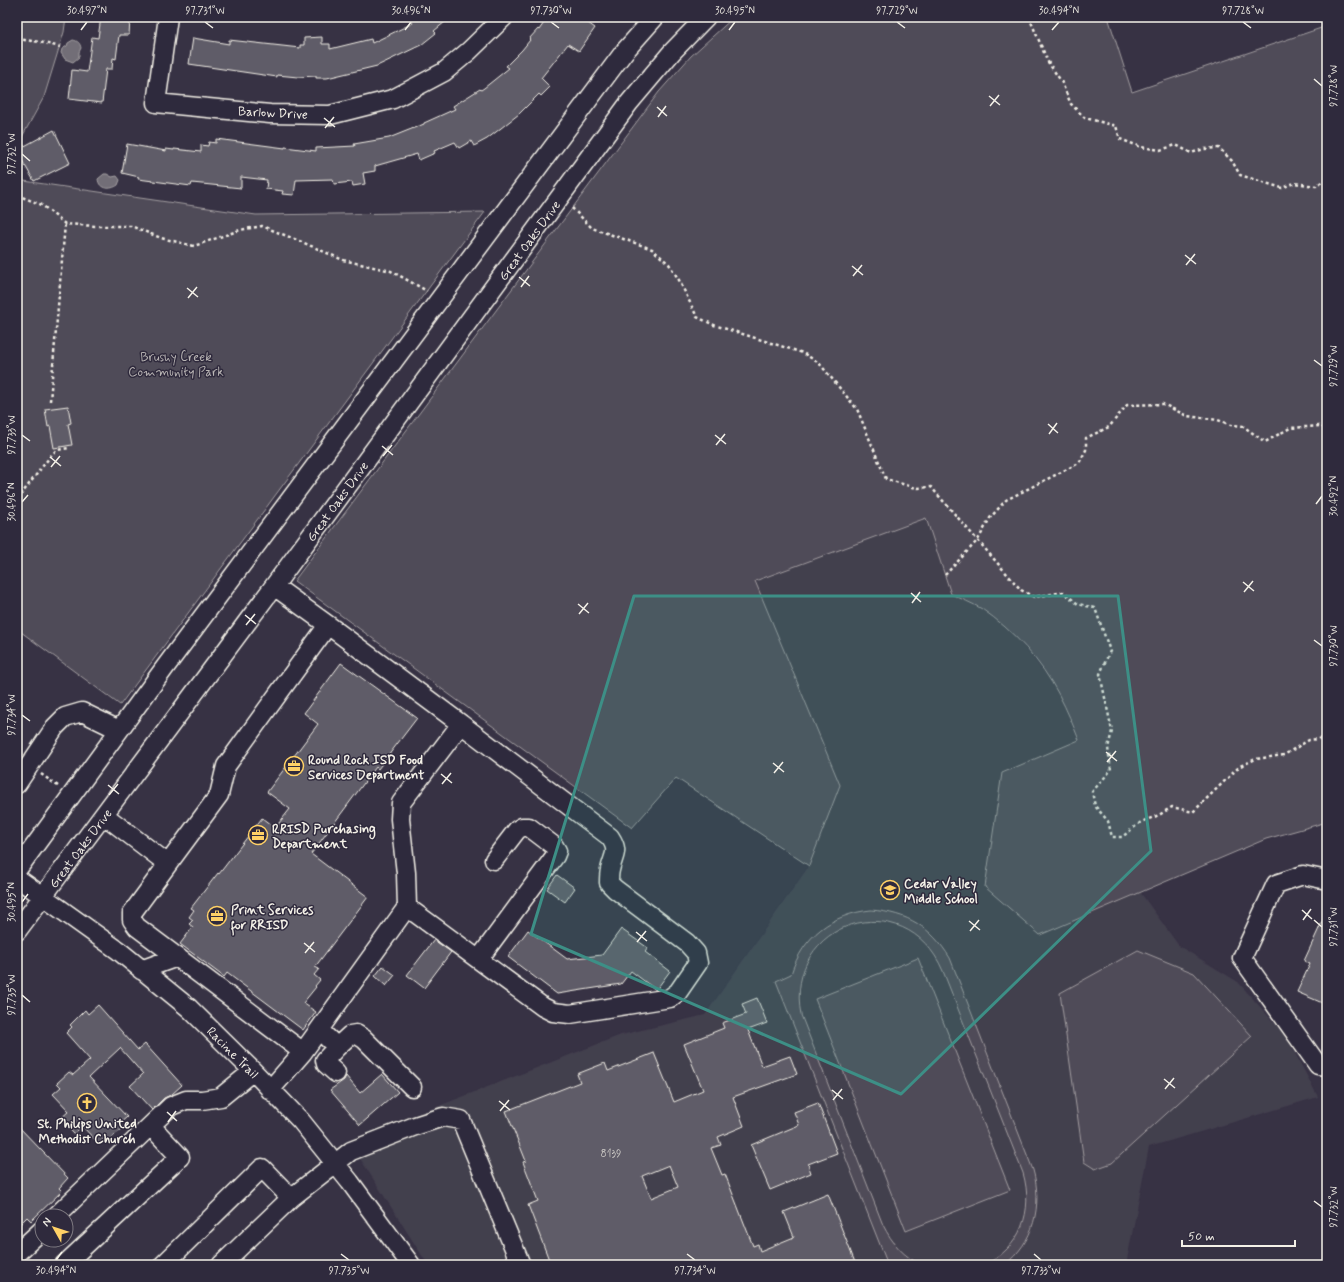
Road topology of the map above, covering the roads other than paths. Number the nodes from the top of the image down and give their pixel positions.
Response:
1 (168, 17) edge
2 (504, 17) edge
3 (655, 17) edge
4 (706, 17) edge
5 (274, 586) junction
6 (328, 625) junction
7 (461, 724) junction
8 (119, 730) junction
9 (17, 784) edge
10 (104, 815) junction
11 (494, 860) dead end
12 (168, 864) junction
13 (17, 870) edge
14 (17, 878) edge
15 (1327, 880) edge
16 (43, 897) junction
17 (407, 907) junction
18 (17, 932) edge
19 (177, 957) junction
20 (479, 960) junction
21 (142, 970) junction
22 (319, 1030) junction
23 (337, 1046) junction
24 (304, 1052) junction
25 (1327, 1066) edge
26 (253, 1071) junction
27 (336, 1073) dead end
28 (412, 1087) dead end
29 (270, 1090) junction
30 (151, 1126) junction
31 (335, 1163) junction
32 (291, 1198) junction
33 (64, 1208) edge
34 (34, 1237) edge
35 (17, 1253) edge
36 (64, 1265) edge
37 (164, 1265) edge
38 (221, 1265) edge
39 (411, 1265) edge
40 (521, 1265) edge

1 - 2 street, Barlow Drive
3 - 8 street
4 - 5 street, Great Oaks Drive
5 - 6 street
5 - 10 street, Great Oaks Drive
6 - 7 street
6 - 12 street
7 - 17 street
7 - 20 street
8 - 9 street
8 - 13 street
10 - 12 street
10 - 16 street, Great Oaks Drive
11 - 20 street
12 - 19 street
14 - 16 street, Racine Trail
15 - 25 street
16 - 18 street, Great Oaks Drive
16 - 21 street, Racine Trail
17 - 20 street
17 - 22 street
19 - 21 street
19 - 24 street
21 - 26 street, Racine Trail
22 - 23 street
22 - 24 street
23 - 27 street
23 - 28 street
24 - 29 street
26 - 29 street, Racine Trail
26 - 30 street
29 - 31 street, Racine Trail
30 - 33 street
30 - 36 street
31 - 32 street
31 - 39 street, Racine Trail
31 - 40 street
32 - 37 street
32 - 38 street
34 - 35 street

